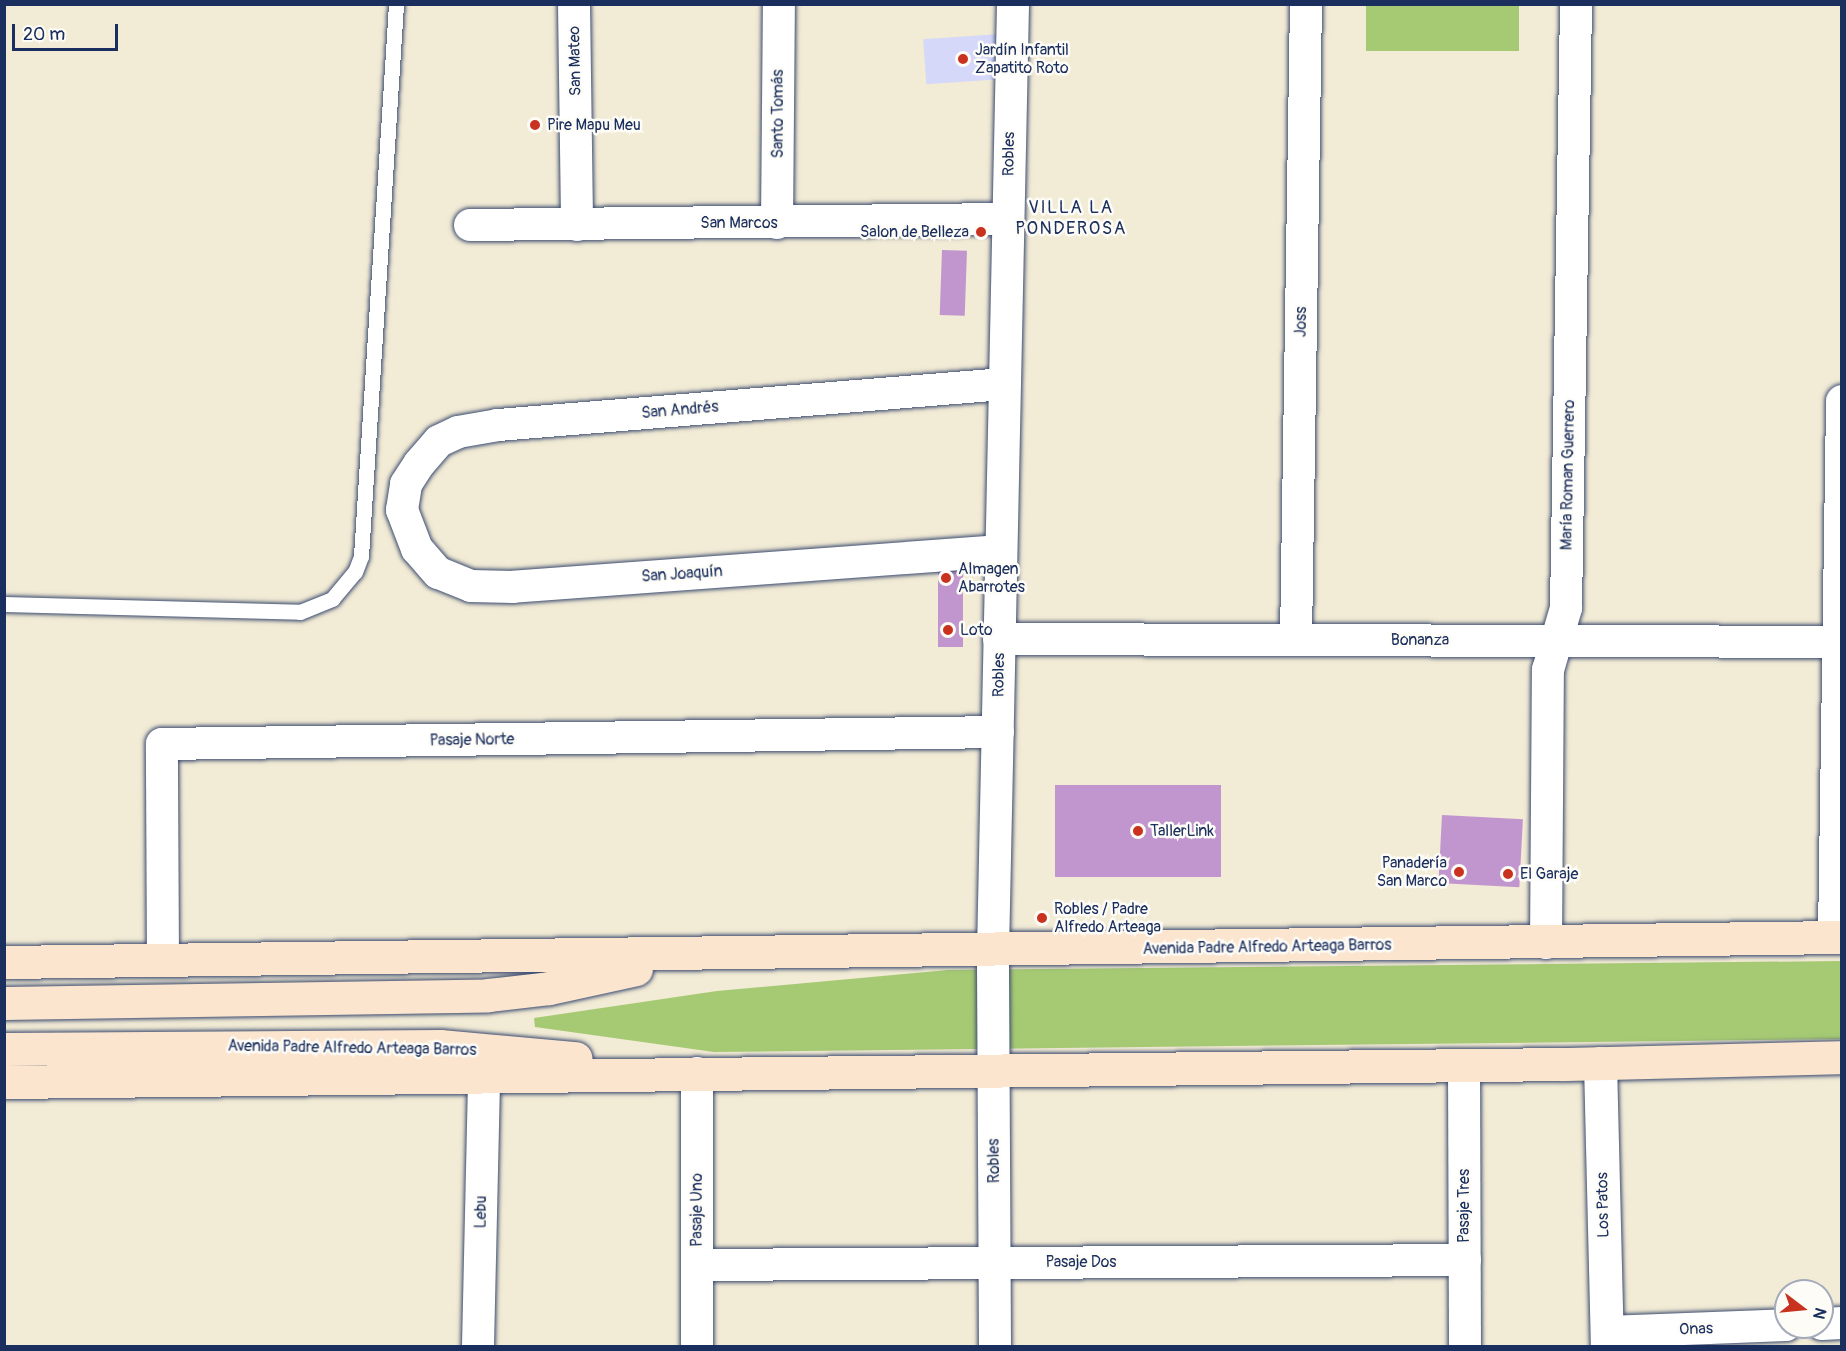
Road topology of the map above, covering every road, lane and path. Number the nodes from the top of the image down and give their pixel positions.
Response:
1 (396, 4) edge
2 (574, 4) edge
3 (779, 4) edge
4 (1012, 4) edge
5 (1306, 4) edge
6 (1576, 4) edge
7 (1008, 219) junction
8 (777, 223) junction
9 (470, 225) dead end
10 (577, 225) junction
11 (1004, 384) junction
12 (1842, 401) edge
13 (402, 510) joint
14 (1001, 551) junction
15 (4, 604) edge
16 (999, 639) junction
17 (1296, 639) junction
18 (1557, 641) junction
19 (1840, 642) edge
20 (998, 732) junction
21 (1838, 937) edge
22 (1546, 943) junction
23 (993, 952) junction
24 (693, 955) junction
25 (163, 961) junction
26 (4, 962) edge
27 (4, 1004) edge
28 (4, 1049) edge
29 (1842, 1057) edge
30 (1600, 1063) junction
31 (1464, 1065) junction
32 (993, 1069) junction
33 (697, 1073) junction
34 (484, 1078) junction
35 (4, 1082) edge
36 (1465, 1260) junction
37 (995, 1263) junction
38 (697, 1265) junction
39 (1774, 1326) edge
40 (1607, 1339) edge
41 (478, 1347) edge
42 (697, 1347) edge
43 (995, 1347) edge
44 (1465, 1347) edge

1 - 15 lane
2 - 10 street, San Mateo
3 - 8 street, Santo Tomás
4 - 7 street, Robles
5 - 17 street, Joss
6 - 18 street, María Roman Guerrero
7 - 8 street, San Marcos
7 - 11 street, Robles
8 - 10 street, San Marcos
9 - 10 street, San Marcos
11 - 13 street, San Andrés
11 - 14 street, Robles
12 - 19 street
13 - 14 street, San Joaquín
14 - 16 street, Robles
16 - 17 street, Bonanza
16 - 20 street, Robles
17 - 18 street, Bonanza
18 - 19 street, Bonanza
18 - 22 street, María Roman Guerrero
19 - 21 street
20 - 23 street, Robles
20 - 25 street, Pasaje Norte
21 - 22 main road, Avenida Padre Alfredo Arteaga Barros
22 - 23 main road, Avenida Padre Alfredo Arteaga Barros
23 - 24 main road, Avenida Padre Alfredo Arteaga Barros
23 - 32 street, Robles
24 - 25 main road, Avenida Padre Alfredo Arteaga Barros
24 - 27 main road, Avenida Padre Alfredo Arteaga Barros
25 - 26 main road, Avenida Padre Alfredo Arteaga Barros
28 - 33 main road, Avenida Padre Alfredo Arteaga Barros
29 - 30 main road, Avenida Padre Alfredo Arteaga Barros
30 - 31 main road, Avenida Padre Alfredo Arteaga Barros
30 - 40 street, Los Patos
31 - 32 main road, Avenida Padre Alfredo Arteaga Barros
31 - 36 street, Pasaje Tres
32 - 33 main road, Avenida Padre Alfredo Arteaga Barros
32 - 37 street, Robles
33 - 34 main road, Avenida Padre Alfredo Arteaga Barros
33 - 38 street, Pasaje Uno
34 - 35 main road, Avenida Padre Alfredo Arteaga Barros
34 - 41 street, Lebu
36 - 37 street, Pasaje Dos
36 - 44 street, Pasaje Tres
37 - 38 street, Pasaje Dos
37 - 43 street, Robles
38 - 42 street, Pasaje Uno
39 - 40 street, Onas

